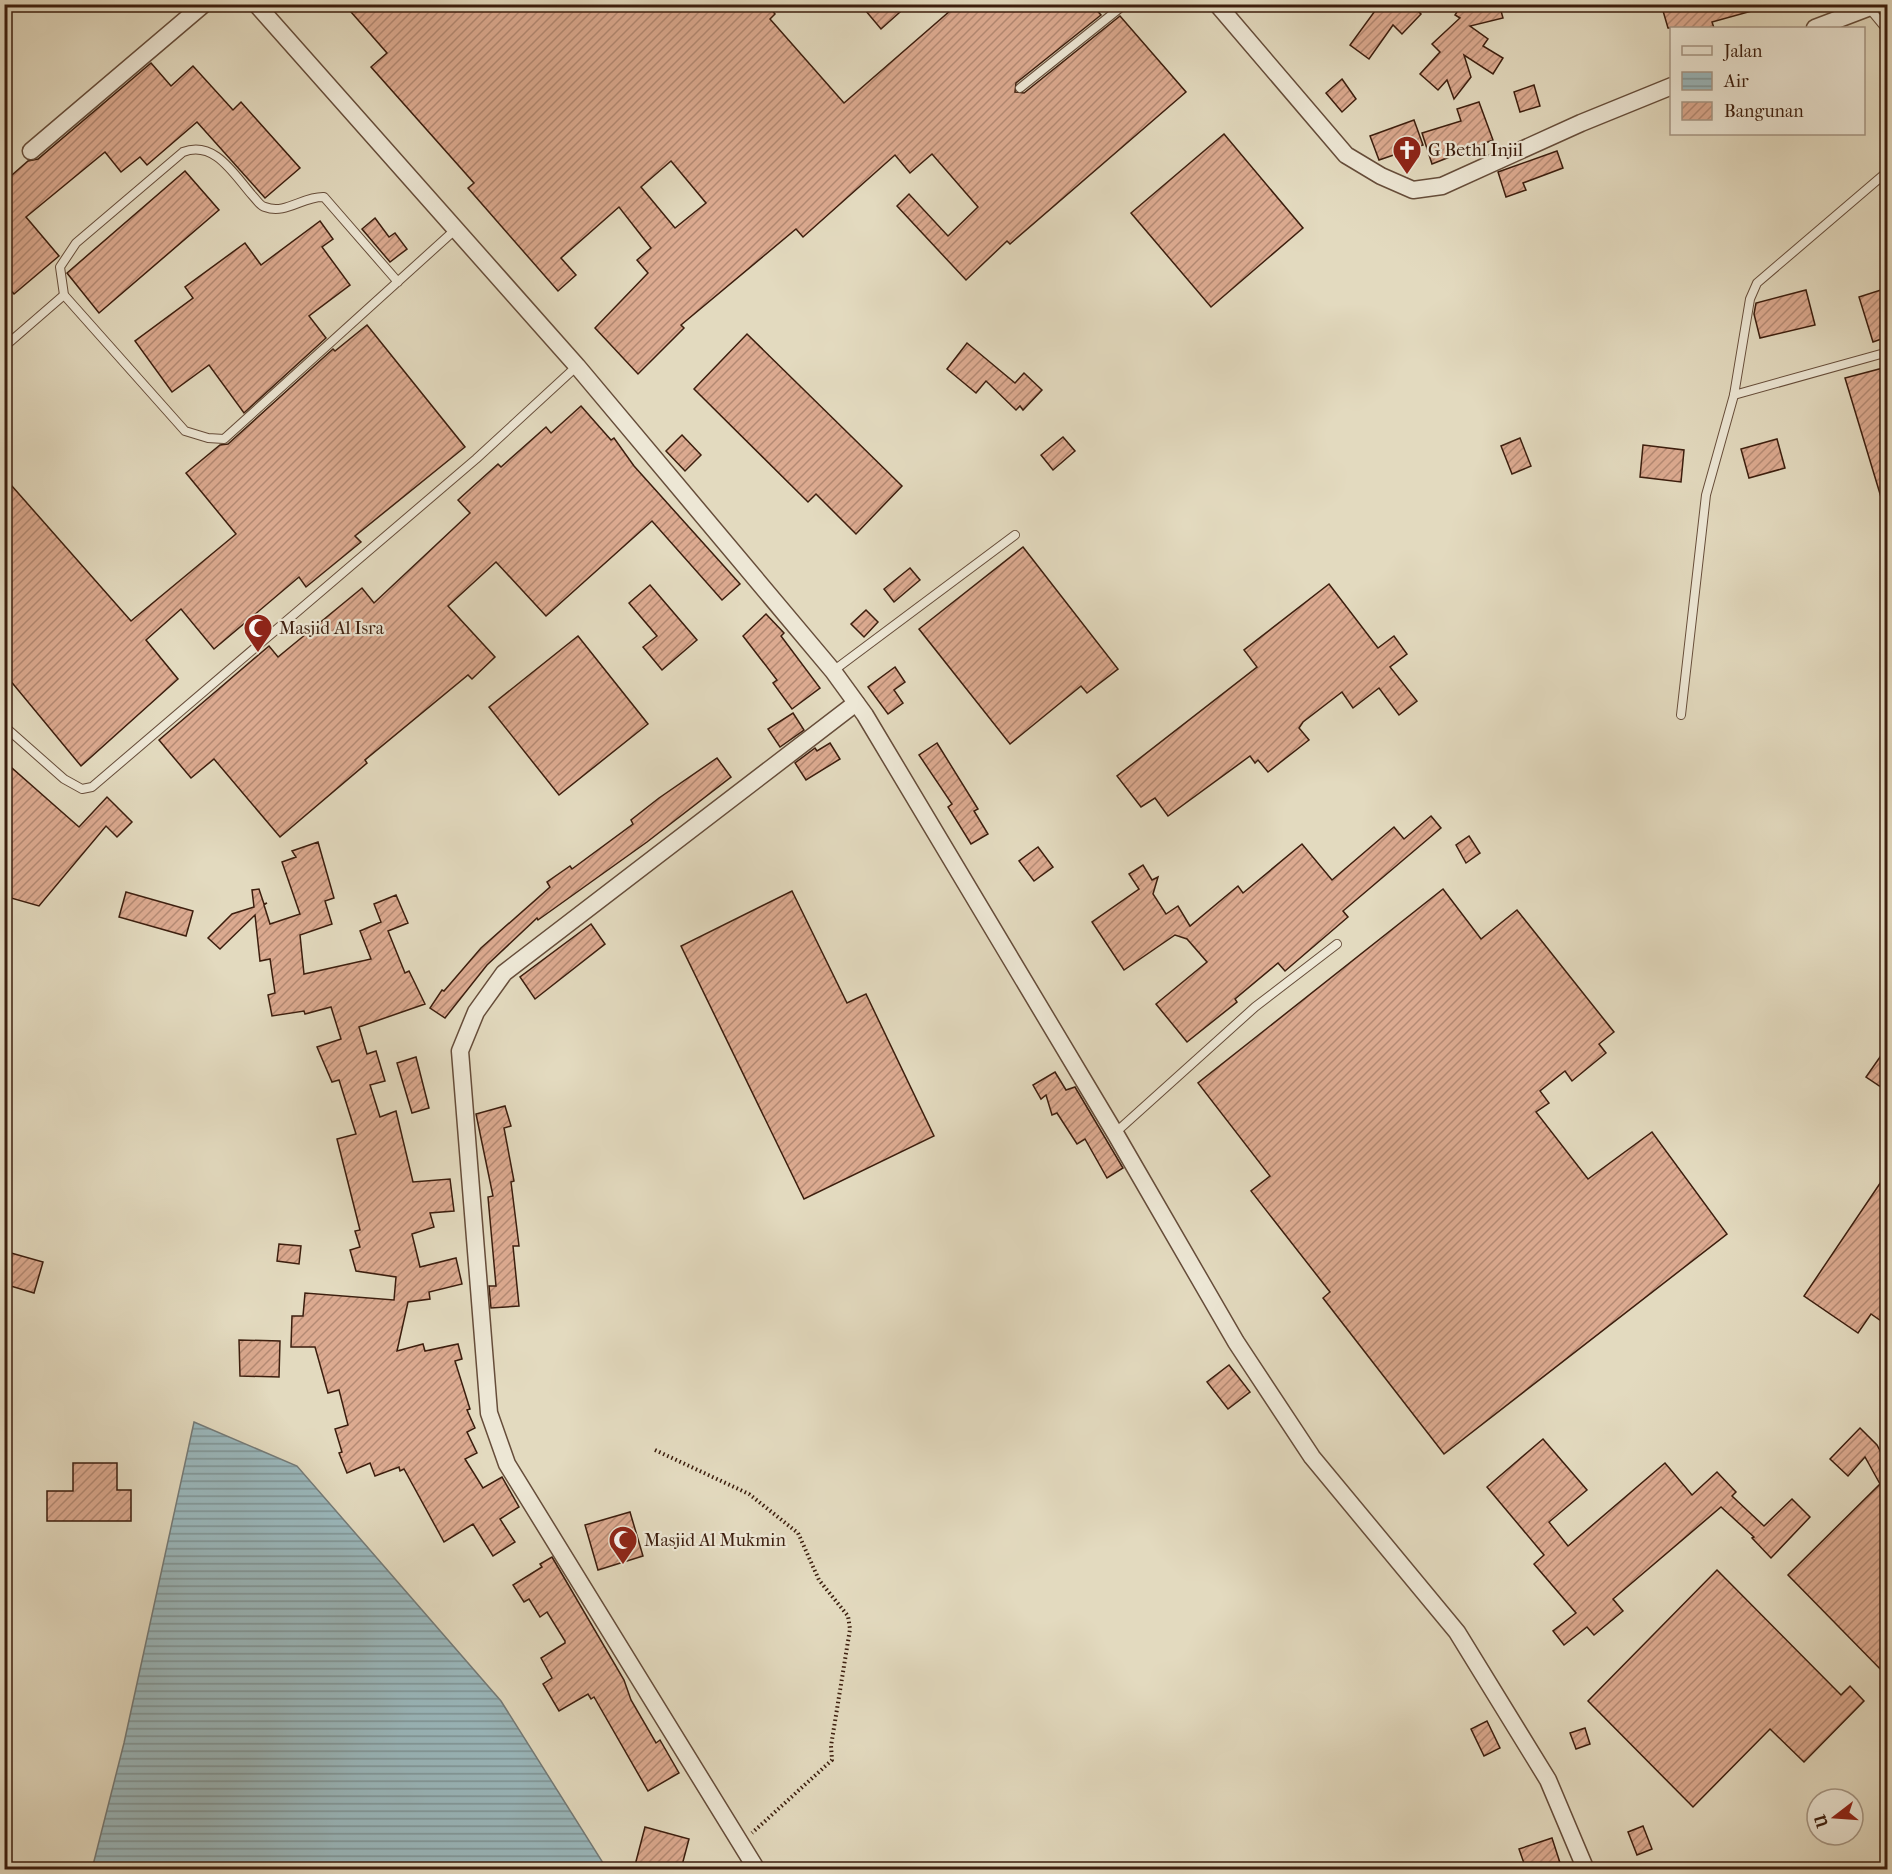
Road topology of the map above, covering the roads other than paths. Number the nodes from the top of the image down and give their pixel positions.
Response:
1 (204, 4) edge
2 (256, 4) edge
3 (1125, 4) edge
4 (1217, 4) edge
5 (1874, 6) edge
6 (1848, 10) edge
7 (1817, 27) edge
8 (1887, 31) edge
9 (1670, 86) edge
10 (1020, 88) dead end
11 (31, 151) dead end
12 (1887, 171) edge
13 (456, 229) junction
14 (398, 282) junction
15 (63, 295) junction
16 (4, 347) edge
17 (1887, 352) edge
18 (577, 366) junction
19 (1734, 395) junction
20 (1015, 535) dead end
21 (833, 671) junction
22 (856, 703) junction
23 (1681, 715) dead end
24 (4, 726) edge
25 (1337, 944) dead end
26 (1115, 1133) junction
27 (757, 1869) edge
28 (1586, 1869) edge

1 - 11 street
2 - 13 street
3 - 10 lane
4 - 9 street
5 - 6 street
5 - 8 lane
6 - 7 street
12 - 19 lane
13 - 14 lane
13 - 18 street
14 - 15 lane
14 - 15 lane
15 - 16 lane
17 - 19 lane
18 - 21 street
18 - 24 lane
19 - 23 lane
20 - 21 lane
21 - 22 street
22 - 26 street
22 - 27 street
25 - 26 lane
26 - 28 street

